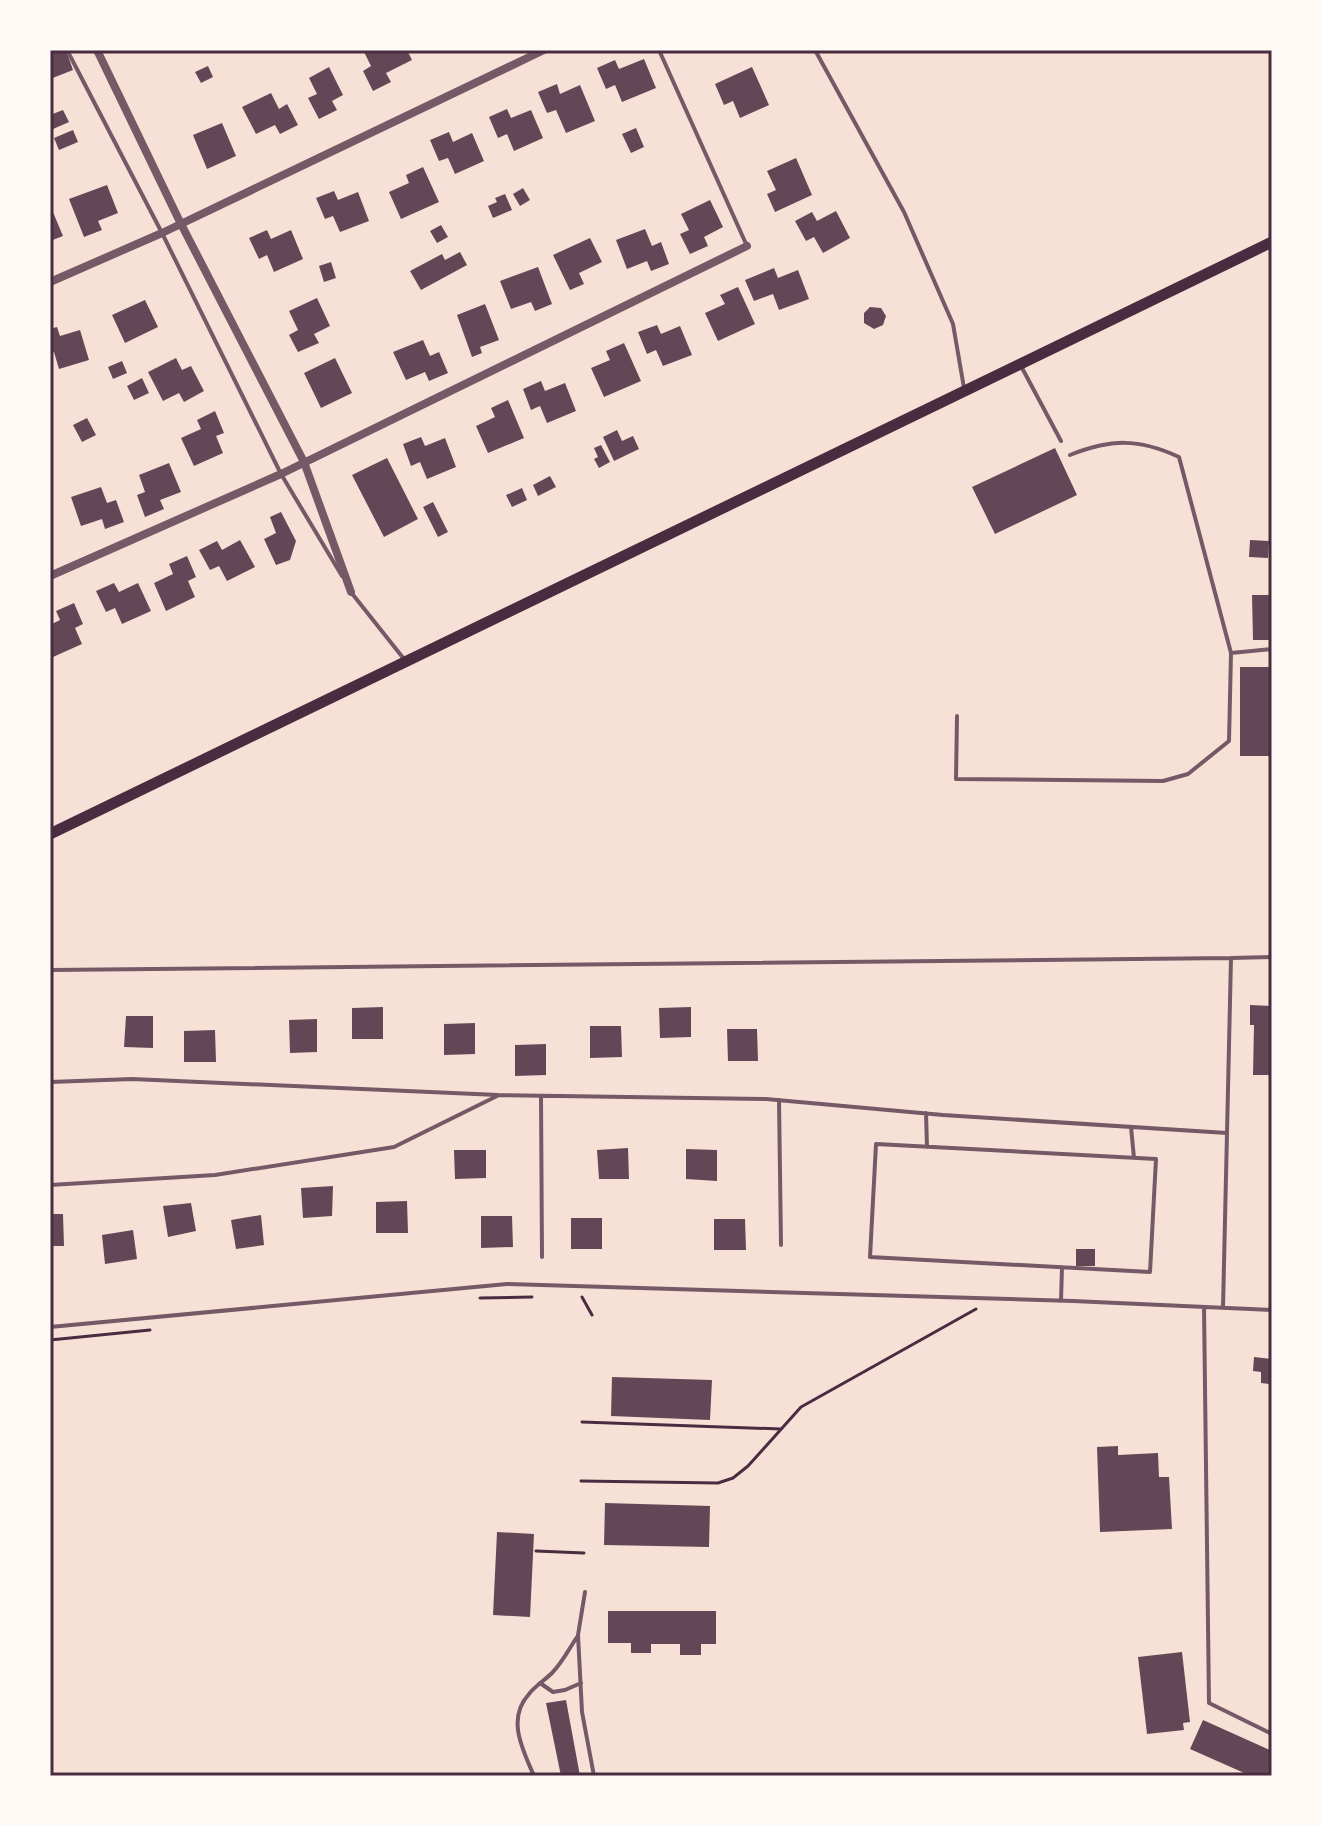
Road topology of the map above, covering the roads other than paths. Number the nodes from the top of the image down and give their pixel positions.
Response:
1 (67, 50) edge
2 (97, 50) edge
3 (544, 50) edge
4 (659, 50) edge
5 (815, 50) edge
6 (180, 222) junction
7 (162, 233) junction
8 (1272, 242) edge
9 (747, 246) joint
10 (50, 282) edge
11 (1020, 363) junction
12 (965, 390) junction
13 (1061, 441) dead end
14 (1070, 455) dead end
15 (304, 462) junction
16 (281, 474) junction
17 (50, 576) edge
18 (351, 592) junction
19 (1272, 649) edge
20 (1231, 653) junction
21 (405, 660) junction
22 (957, 716) dead end
23 (50, 834) edge
24 (1272, 957) edge
25 (1231, 958) junction
26 (50, 970) edge
27 (50, 1082) edge
28 (498, 1095) junction
29 (541, 1096) junction
30 (779, 1100) junction
31 (926, 1113) junction
32 (1131, 1127) junction
33 (1227, 1133) junction
34 (927, 1147) junction
35 (1134, 1158) junction
36 (50, 1185) edge
37 (781, 1245) dead end
38 (542, 1257) dead end
39 (1062, 1267) junction
40 (1061, 1301) junction
41 (1204, 1307) junction
42 (1223, 1308) junction
43 (1272, 1310) edge
44 (50, 1327) edge
45 (585, 1592) dead end
46 (578, 1635) junction
47 (540, 1683) junction
48 (581, 1683) junction
49 (1272, 1734) edge
50 (534, 1776) edge
51 (594, 1776) edge

1 - 7 lane
2 - 6 street
3 - 6 street
4 - 9 lane
5 - 12 lane
6 - 7 street
6 - 15 street
7 - 10 street
7 - 16 lane
8 - 11 main road
9 - 15 street
11 - 12 main road
11 - 13 lane
12 - 21 main road
14 - 20 lane
15 - 16 street
15 - 18 street
16 - 17 street
16 - 18 lane
18 - 21 lane
19 - 20 lane
20 - 22 lane
21 - 23 main road
24 - 25 lane
25 - 26 lane
25 - 33 lane
27 - 28 lane
28 - 29 lane
28 - 36 lane
29 - 30 lane
29 - 38 lane
30 - 31 lane
30 - 37 lane
31 - 32 lane
31 - 34 lane
32 - 33 lane
32 - 35 lane
33 - 42 lane
34 - 35 lane
34 - 39 lane
35 - 39 lane
39 - 40 lane
40 - 41 lane
40 - 44 lane
41 - 42 lane
41 - 49 lane
42 - 43 lane
45 - 46 lane
46 - 47 lane
46 - 48 lane
47 - 48 lane
47 - 50 lane
48 - 51 lane

